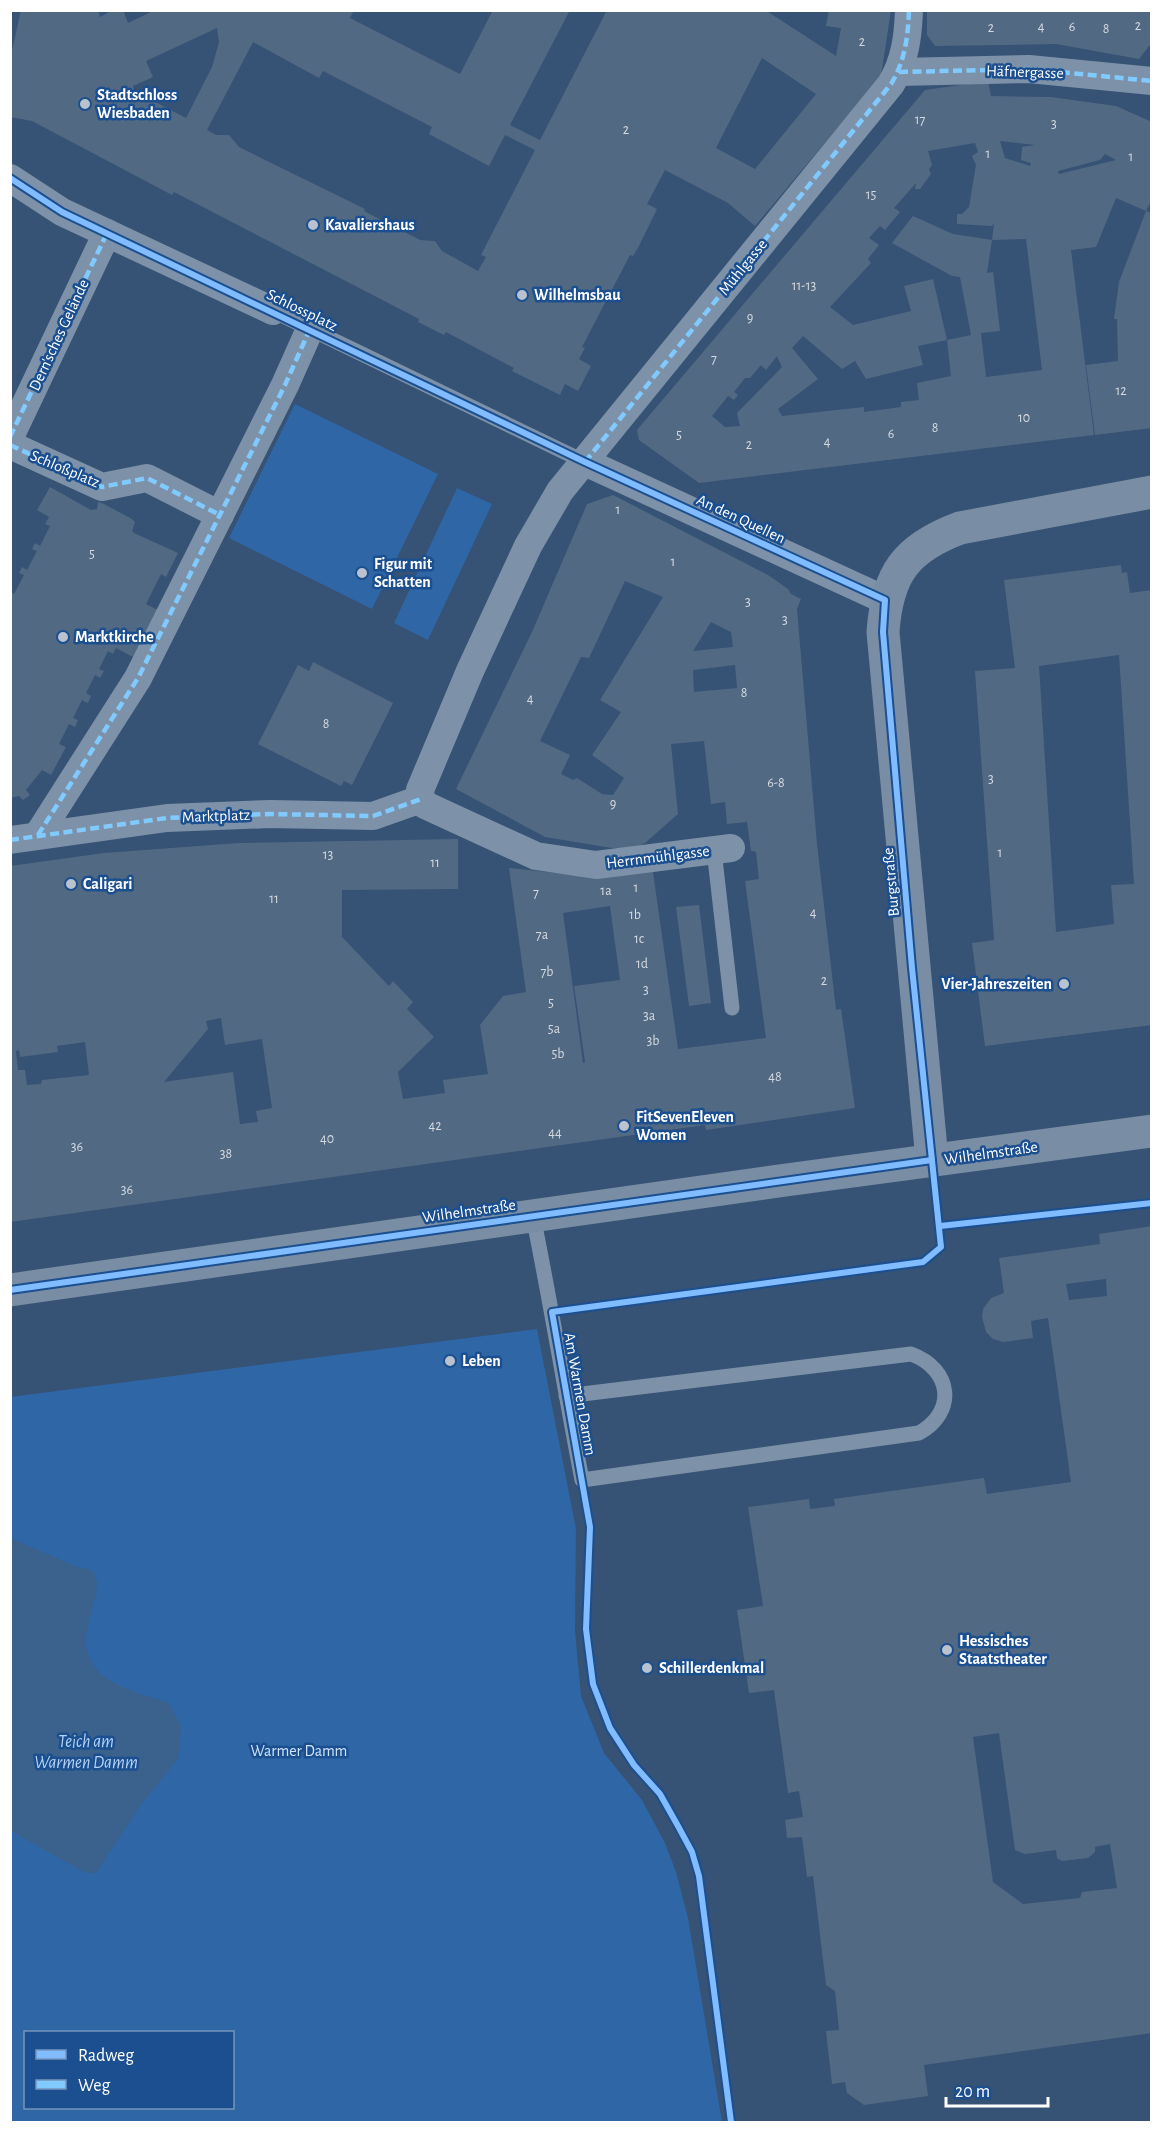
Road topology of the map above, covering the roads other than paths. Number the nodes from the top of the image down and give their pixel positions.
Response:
1 (909, 10) edge
2 (898, 72) junction
3 (1152, 81) edge
4 (10, 178) edge
5 (107, 233) junction
6 (273, 311) joint
7 (310, 329) junction
8 (10, 437) edge
9 (10, 445) edge
10 (585, 462) junction
11 (1152, 492) edge
12 (220, 515) junction
13 (885, 600) junction
14 (421, 799) junction
15 (24, 837) edge
16 (722, 849) joint
17 (732, 1008) dead end
18 (1152, 1131) edge
19 (932, 1160) junction
20 (533, 1216) junction
21 (10, 1290) edge
22 (566, 1396) junction

1 - 2 street, Mühlgasse
2 - 3 street, Häfnergasse
2 - 10 street, Mühlgasse
4 - 5 street, Schlossplatz
5 - 6 street, Schlossplatz
5 - 8 street, Dern'sches Gelände
6 - 7 lane, Schlossplatz
7 - 10 lane, Schlossplatz
7 - 12 street
9 - 12 street, Schloßplatz
10 - 13 street, An den Quellen
10 - 14 street
11 - 13 main road
12 - 15 street
13 - 19 main road, Burgstraße
14 - 15 street, Marktplatz
14 - 16 street, Herrnmühlgasse
16 - 17 lane
18 - 19 main road, Wilhelmstraße
19 - 20 main road, Wilhelmstraße
20 - 21 main road, Wilhelmstraße
20 - 22 lane, Am Warmen Damm
22 - 22 lane, Am Warmen Damm

